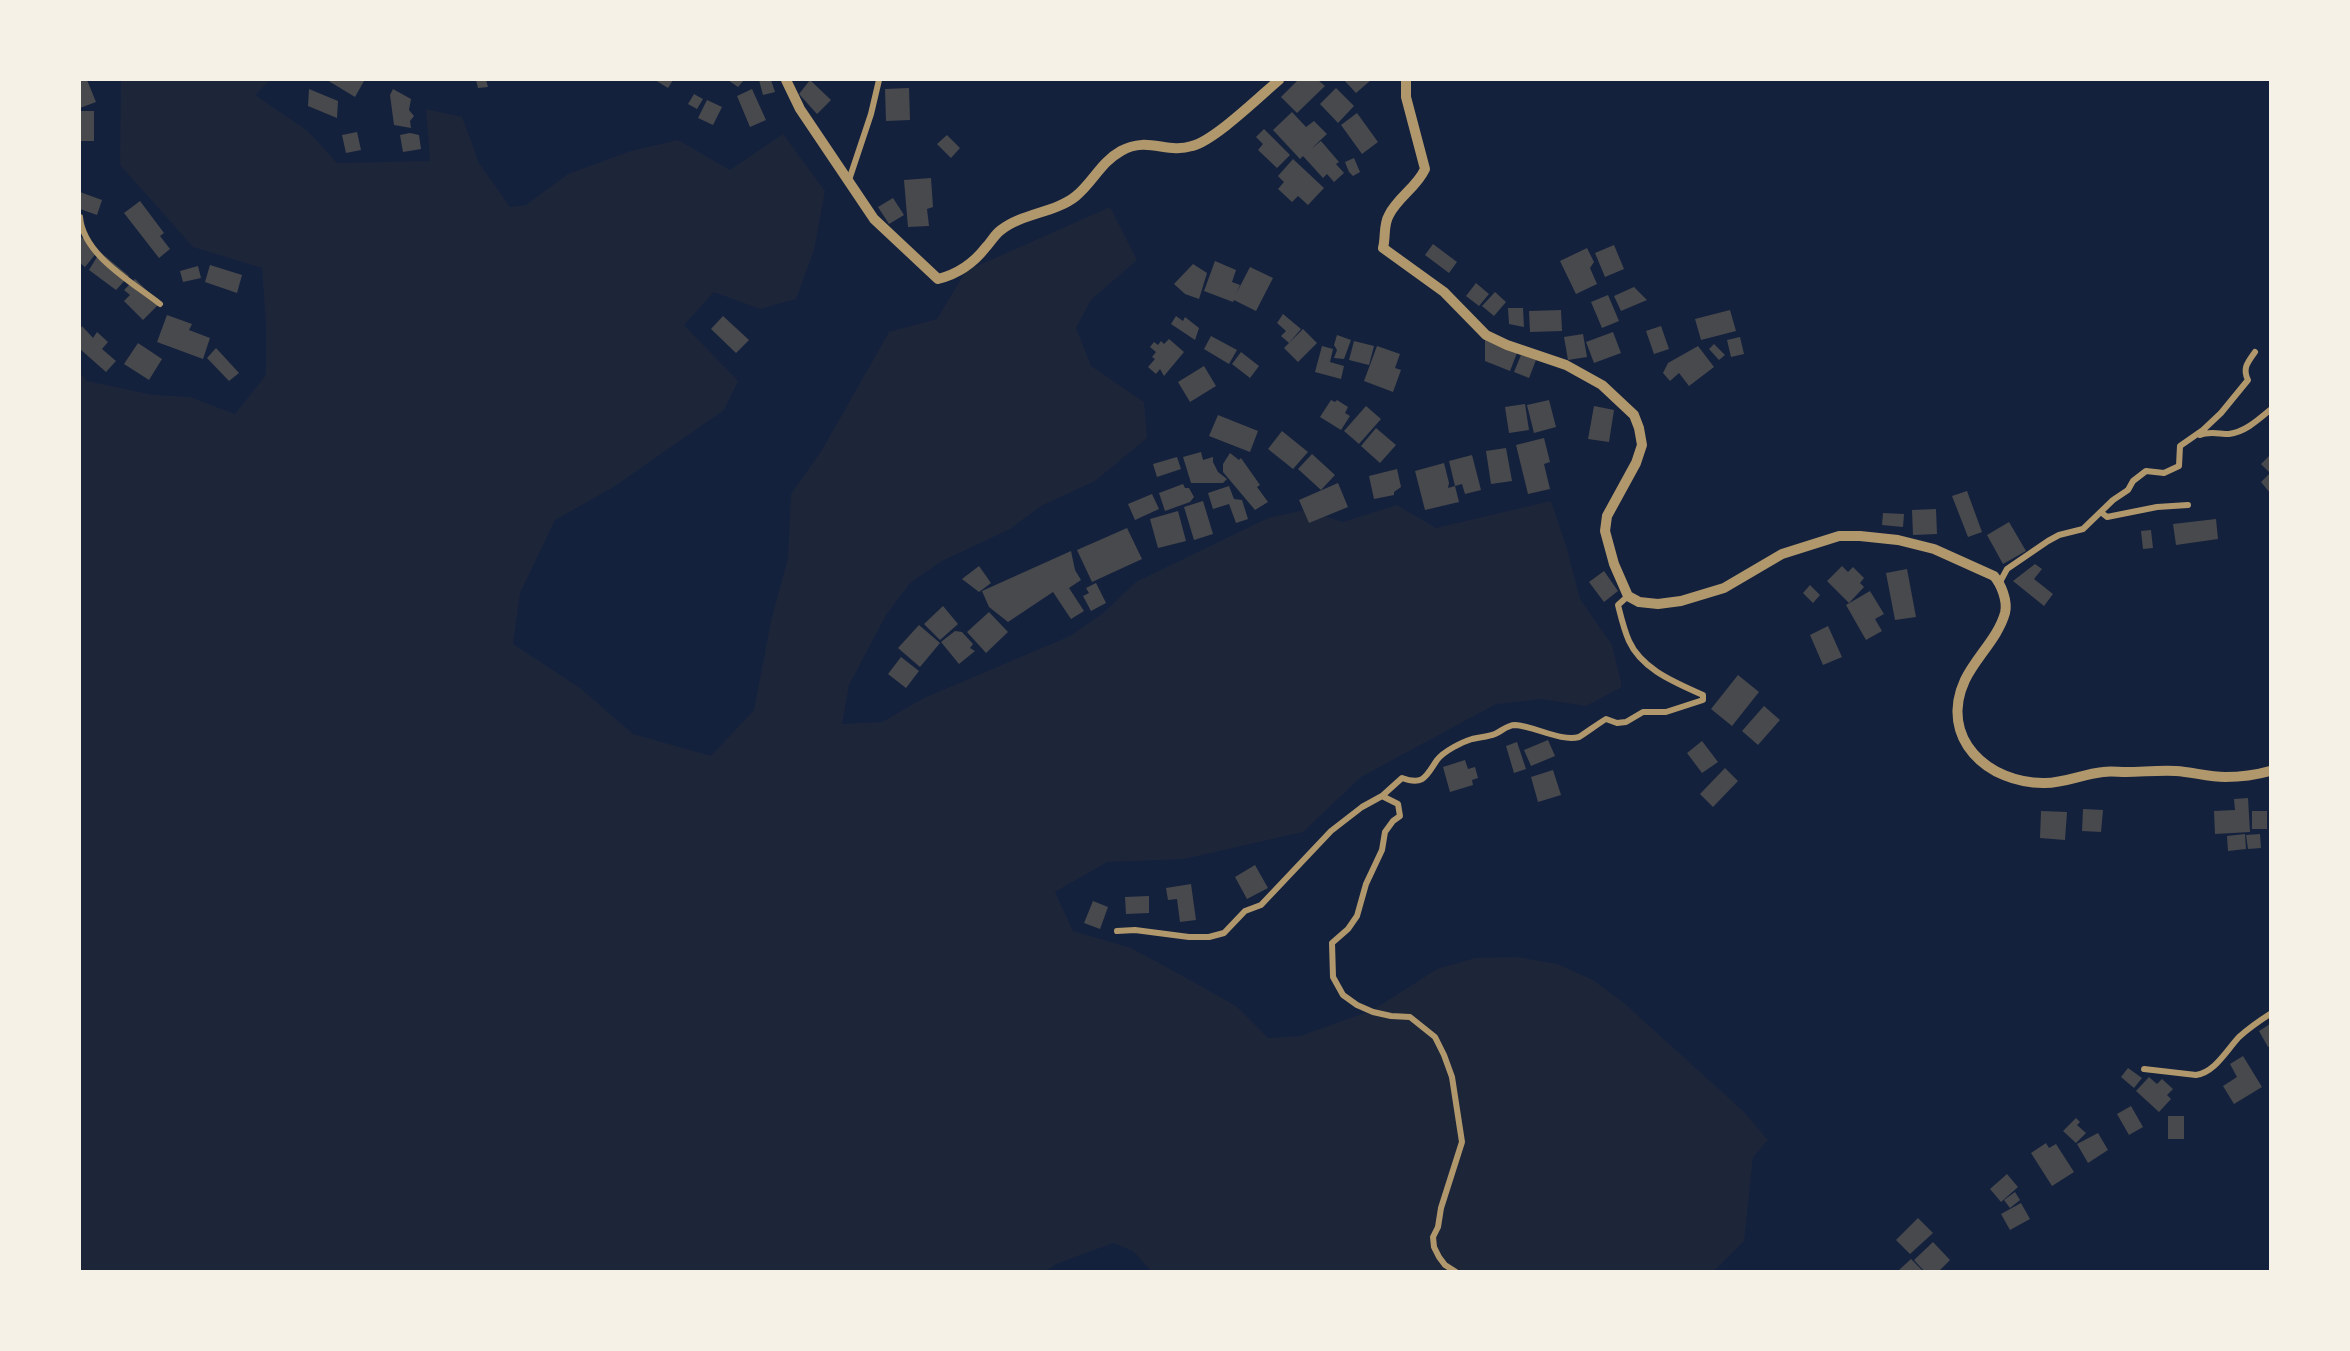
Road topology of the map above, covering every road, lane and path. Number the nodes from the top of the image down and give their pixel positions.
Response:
1 (786, 80) edge
2 (879, 80) edge
3 (1279, 80) edge
4 (1406, 80) edge
5 (848, 180) junction
6 (80, 217) edge
7 (160, 304) dead end
8 (2255, 352) dead end
9 (2271, 410) edge
10 (2191, 439) junction
11 (2188, 505) dead end
12 (2102, 513) junction
13 (2000, 582) junction
14 (1628, 596) junction
15 (2271, 771) edge
16 (1382, 796) junction
17 (1117, 931) dead end
18 (2271, 1014) edge
19 (2144, 1068) dead end
20 (1456, 1272) edge

1 - 5 street
2 - 5 street
3 - 5 street
4 - 14 street
6 - 7 street
8 - 10 street
9 - 10 street
10 - 12 street
11 - 12 street
12 - 13 street
13 - 14 street
13 - 15 street
14 - 16 street
16 - 17 street
16 - 20 street
18 - 19 street

